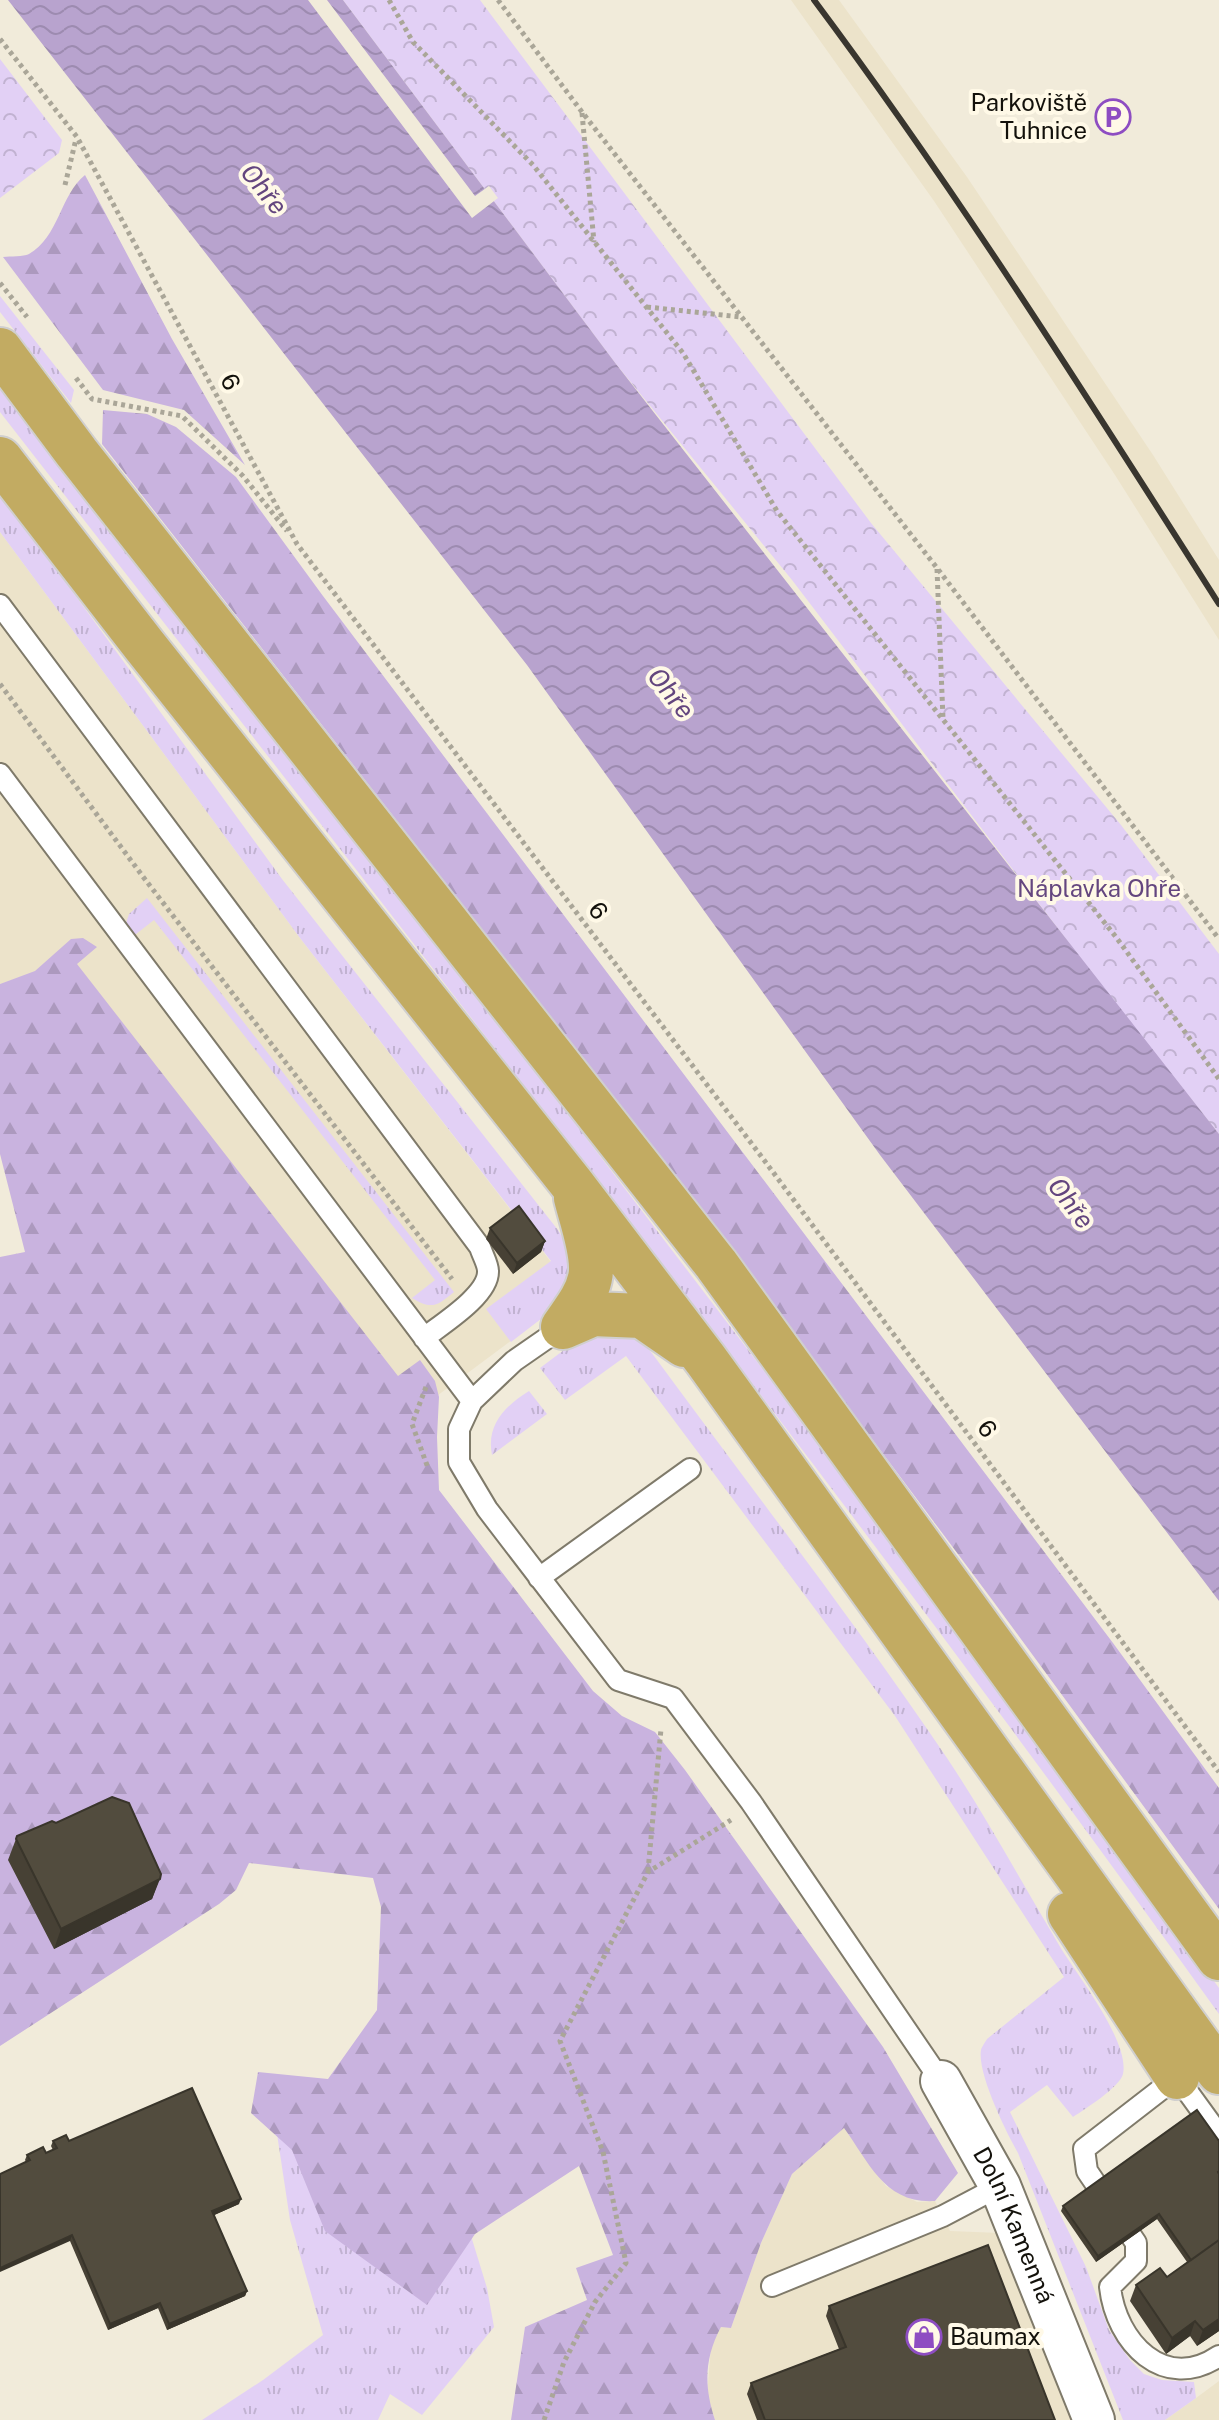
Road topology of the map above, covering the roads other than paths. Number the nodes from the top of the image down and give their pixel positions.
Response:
1 (14, 335) edge
2 (0, 459) edge
3 (0, 605) edge
4 (0, 774) edge
5 (572, 1184) junction
6 (563, 1327) junction
7 (424, 1338) junction
8 (706, 1360) junction
9 (472, 1401) junction
10 (690, 1469) dead end
11 (539, 1578) junction
12 (1219, 1958) edge
13 (1198, 2075) edge
14 (941, 2081) joint
15 (1219, 2135) edge
16 (1000, 2186) junction
17 (772, 2286) dead end
18 (1219, 2356) edge
19 (1094, 2420) edge

1 - 12 highway
2 - 5 highway
3 - 7 lane
4 - 7 lane
5 - 6 highway
5 - 8 highway
6 - 8 highway
6 - 9 lane
7 - 9 lane
8 - 13 highway
9 - 11 lane
10 - 11 lane
11 - 14 lane
13 - 15 lane
13 - 18 lane
14 - 16 street, Dolní Kamenná
16 - 17 lane
16 - 19 street, Dolní Kamenná

